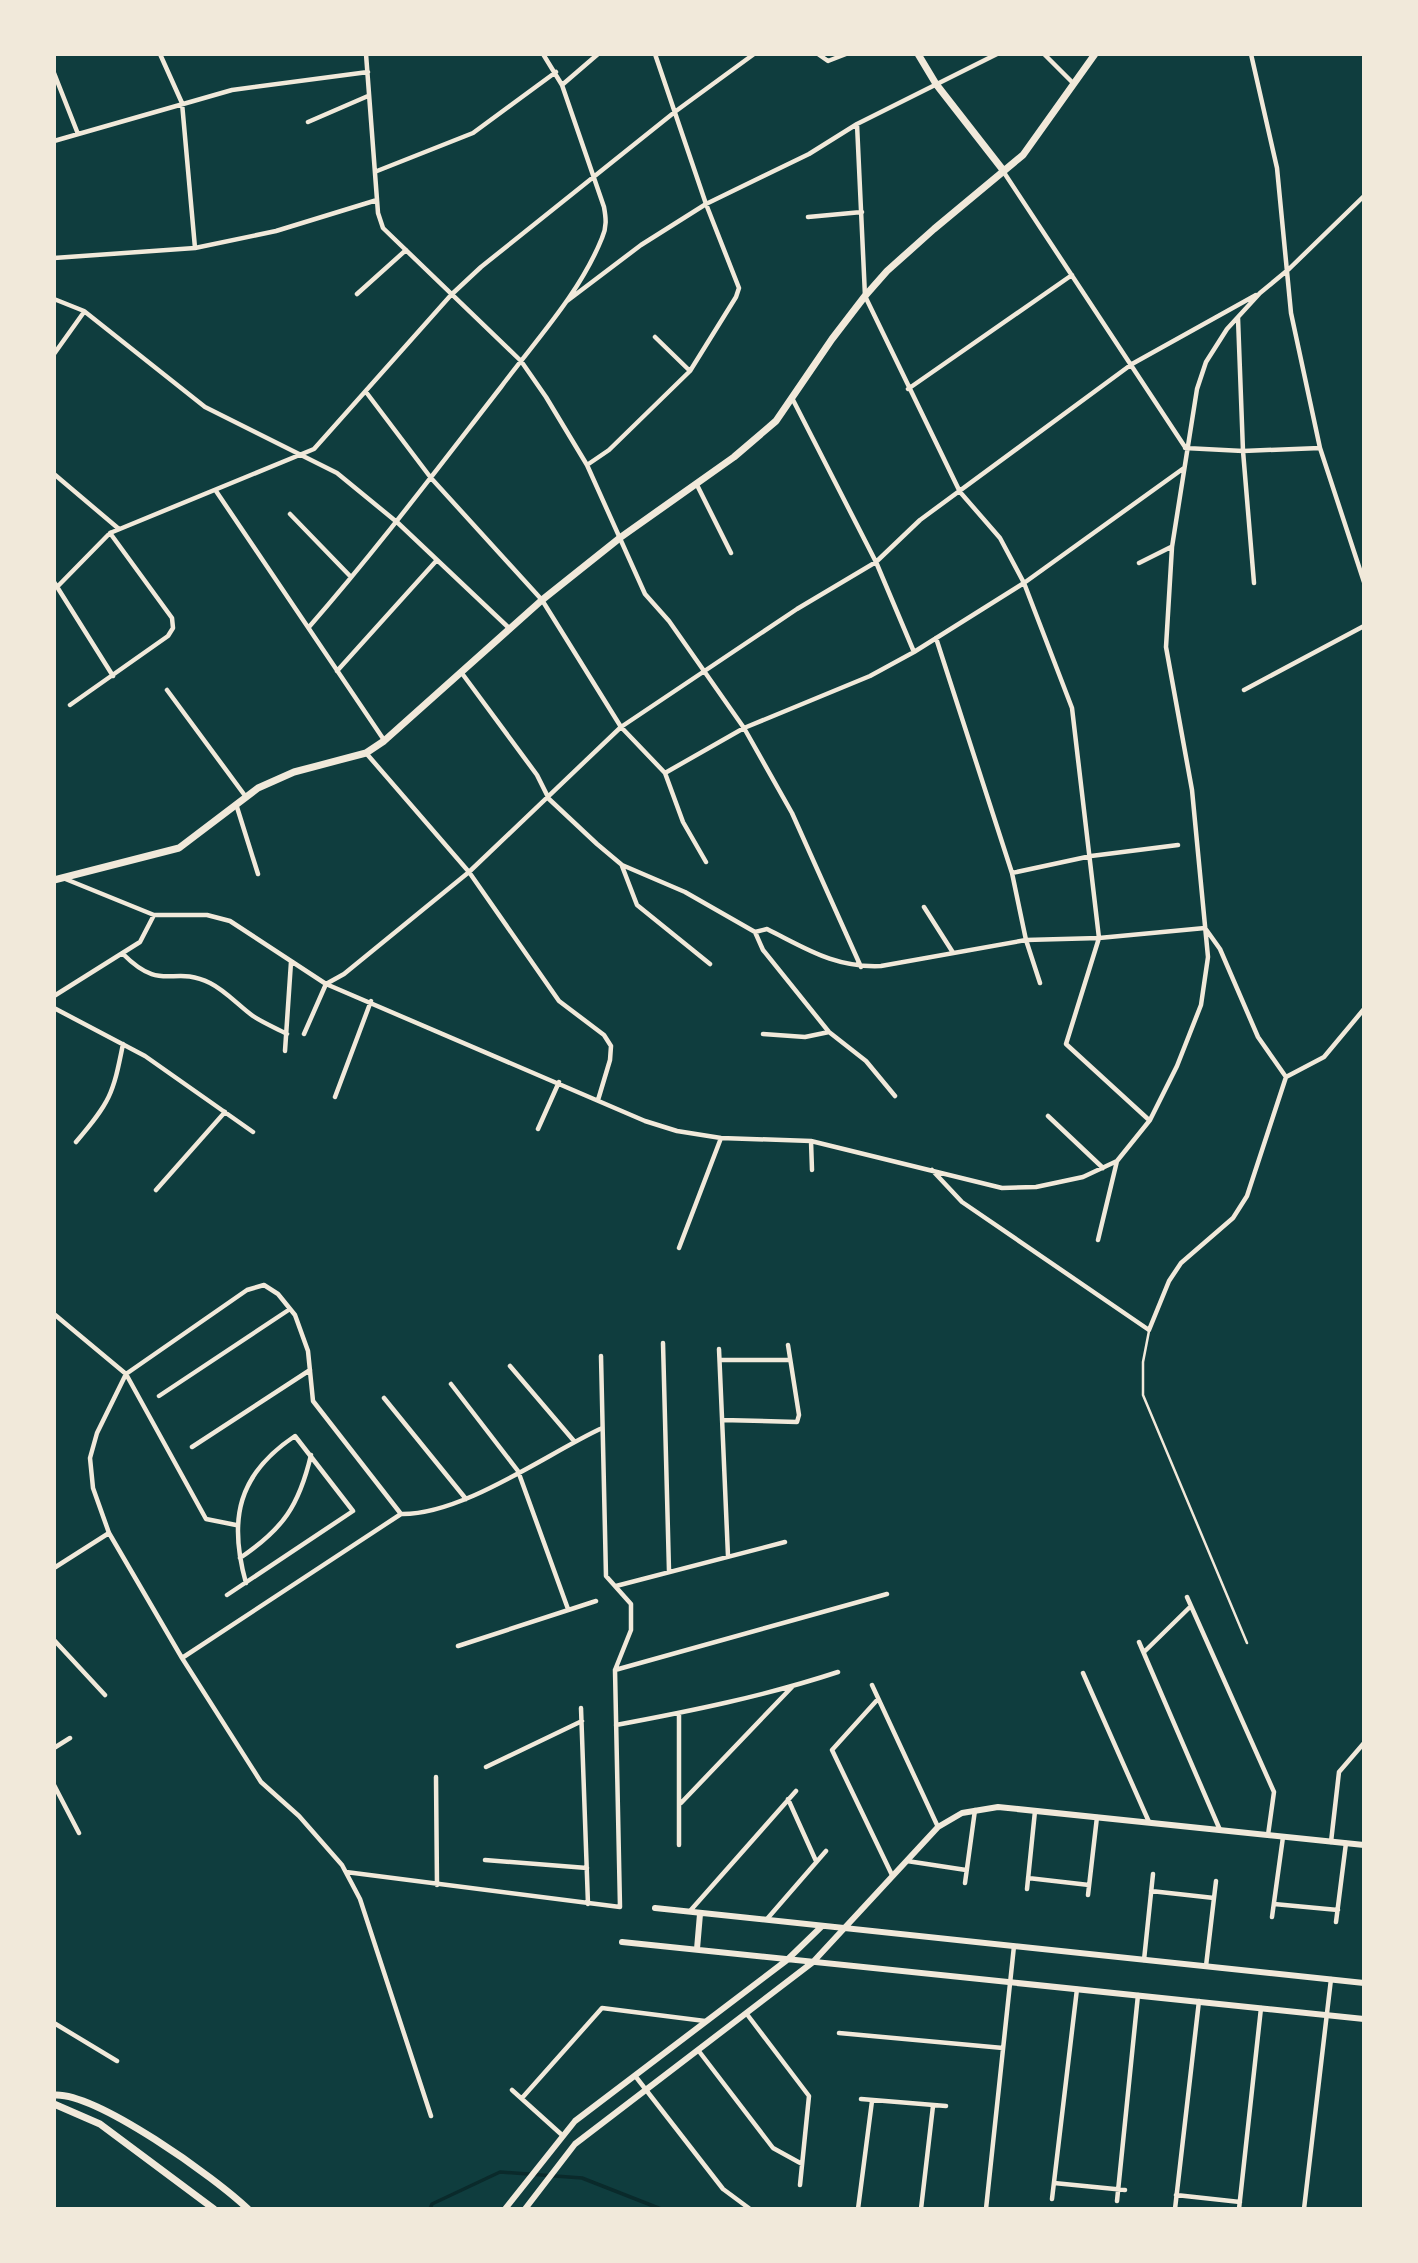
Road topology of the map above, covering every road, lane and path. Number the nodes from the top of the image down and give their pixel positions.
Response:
1 (160, 54) edge
2 (366, 54) edge
3 (543, 54) edge
4 (598, 54) edge
5 (655, 54) edge
6 (754, 54) edge
7 (818, 54) edge
8 (846, 54) edge
9 (918, 54) edge
10 (997, 54) edge
11 (1044, 54) edge
12 (1095, 54) edge
13 (1251, 54) edge
14 (368, 72) junction
15 (556, 72) junction
16 (54, 73) edge
17 (936, 84) junction
18 (1074, 84) junction
19 (562, 85) junction
20 (369, 96) junction
21 (182, 103) junction
22 (676, 111) junction
23 (308, 122) dead end
24 (857, 124) junction
25 (78, 134) junction
26 (54, 141) edge
27 (1003, 170) junction
28 (376, 171) junction
29 (593, 179) junction
30 (1364, 196) edge
31 (377, 201) junction
32 (706, 204) junction
33 (862, 212) junction
34 (808, 218) dead end
35 (195, 248) junction
36 (406, 250) junction
37 (54, 258) edge
38 (1289, 269) junction
39 (1072, 275) junction
40 (1260, 293) junction
41 (356, 294) dead end
42 (451, 295) junction
43 (865, 296) junction
44 (54, 299) edge
45 (566, 301) junction
46 (84, 312) junction
47 (1238, 318) junction
48 (655, 337) dead end
49 (54, 354) edge
50 (522, 361) junction
51 (1132, 364) junction
52 (690, 372) junction
53 (908, 389) junction
54 (366, 392) junction
55 (792, 398) junction
56 (1185, 448) junction
57 (1320, 448) junction
58 (1243, 451) junction
59 (303, 456) junction
60 (587, 465) junction
61 (1184, 468) junction
62 (54, 474) edge
63 (431, 478) junction
64 (696, 483) junction
65 (216, 491) junction
66 (960, 492) junction
67 (290, 514) dead end
68 (398, 523) junction
69 (120, 529) junction
70 (110, 533) junction
71 (621, 537) junction
72 (1172, 547) junction
73 (731, 553) dead end
74 (438, 560) junction
75 (876, 562) junction
76 (1139, 563) dead end
77 (351, 577) junction
78 (1364, 582) edge
79 (1024, 583) junction
80 (1254, 583) dead end
81 (56, 584) edge
82 (542, 600) junction
83 (1364, 626) edge
84 (309, 627) junction
85 (509, 628) junction
86 (936, 638) junction
87 (914, 652) junction
88 (337, 671) junction
89 (461, 672) junction
90 (703, 672) junction
91 (113, 676) junction
92 (167, 690) dead end
93 (1244, 690) dead end
94 (69, 705) dead end
95 (621, 727) junction
96 (744, 727) junction
97 (384, 741) junction
98 (366, 753) junction
99 (665, 773) junction
100 (246, 797) junction
101 (549, 799) junction
102 (236, 803) junction
103 (1178, 845) dead end
104 (1091, 856) junction
105 (706, 862) dead end
106 (622, 865) junction
107 (468, 872) junction
108 (1012, 873) junction
109 (258, 874) dead end
110 (58, 878) edge
111 (924, 907) dead end
112 (154, 915) junction
113 (1205, 928) junction
114 (755, 932) junction
115 (1099, 938) junction
116 (1026, 940) junction
117 (952, 951) junction
118 (122, 954) junction
119 (291, 961) junction
120 (710, 964) dead end
121 (861, 967) junction
122 (1040, 983) dead end
123 (326, 984) junction
124 (54, 996) edge
125 (371, 1001) junction
126 (54, 1008) edge
127 (1364, 1009) edge
128 (829, 1032) junction
129 (286, 1034) junction
130 (304, 1034) dead end
131 (763, 1034) dead end
132 (123, 1044) junction
133 (285, 1051) dead end
134 (1286, 1077) junction
135 (559, 1082) junction
136 (895, 1096) dead end
137 (335, 1097) dead end
138 (598, 1100) junction
139 (225, 1112) junction
140 (1048, 1116) dead end
141 (1150, 1120) junction
142 (538, 1129) dead end
143 (253, 1132) dead end
144 (721, 1138) junction
145 (811, 1141) junction
146 (76, 1142) dead end
147 (1117, 1160) junction
148 (1103, 1168) junction
149 (812, 1170) dead end
150 (933, 1170) junction
151 (156, 1190) dead end
152 (1098, 1240) dead end
153 (679, 1248) dead end
154 (290, 1309) junction
155 (54, 1314) edge
156 (1149, 1331) junction
157 (663, 1343) dead end
158 (788, 1345) dead end
159 (719, 1349) dead end
160 (601, 1356) dead end
161 (720, 1360) junction
162 (789, 1360) junction
163 (510, 1366) dead end
164 (310, 1370) junction
165 (126, 1374) junction
166 (451, 1384) dead end
167 (159, 1396) dead end
168 (384, 1398) dead end
169 (722, 1420) junction
170 (600, 1429) junction
171 (574, 1441) junction
172 (192, 1447) dead end
173 (311, 1455) junction
174 (518, 1471) junction
175 (466, 1499) junction
176 (401, 1514) junction
177 (236, 1525) junction
178 (109, 1533) junction
179 (785, 1542) dead end
180 (728, 1556) junction
181 (240, 1558) junction
182 (54, 1568) edge
183 (669, 1571) junction
184 (246, 1583) junction
185 (616, 1586) junction
186 (887, 1594) dead end
187 (227, 1595) dead end
188 (1187, 1597) dead end
189 (596, 1601) dead end
190 (1191, 1606) junction
191 (568, 1609) junction
192 (54, 1640) edge
193 (1139, 1642) dead end
194 (1247, 1643) dead end
195 (458, 1646) dead end
196 (1144, 1652) junction
197 (182, 1658) junction
198 (615, 1670) junction
199 (838, 1672) dead end
200 (1083, 1673) dead end
201 (872, 1685) dead end
202 (792, 1687) junction
203 (104, 1695) dead end
204 (878, 1699) junction
205 (581, 1708) dead end
206 (679, 1714) junction
207 (582, 1721) junction
208 (616, 1725) junction
209 (70, 1738) dead end
210 (1364, 1743) edge
211 (54, 1748) edge
212 (486, 1768) dead end
213 (436, 1777) dead end
214 (54, 1785) edge
215 (796, 1791) dead end
216 (789, 1800) junction
217 (681, 1803) junction
218 (975, 1810) junction
219 (1035, 1811) junction
220 (1097, 1817) junction
221 (1149, 1822) junction
222 (938, 1827) junction
223 (1220, 1830) junction
224 (79, 1833) dead end
225 (1268, 1835) junction
226 (1283, 1837) junction
227 (1331, 1842) junction
228 (1346, 1843) junction
229 (679, 1845) dead end
230 (1364, 1845) edge
231 (826, 1852) dead end
232 (485, 1860) dead end
233 (816, 1861) junction
234 (906, 1861) junction
235 (587, 1868) junction
236 (966, 1870) junction
237 (346, 1872) junction
238 (1153, 1874) dead end
239 (892, 1875) junction
240 (1028, 1878) junction
241 (1216, 1881) dead end
242 (965, 1883) dead end
243 (437, 1885) junction
244 (1089, 1885) junction
245 (1027, 1889) dead end
246 (1151, 1891) junction
247 (1088, 1895) dead end
248 (1214, 1898) junction
249 (588, 1904) junction
250 (1274, 1904) junction
251 (655, 1908) dead end
252 (1338, 1910) junction
253 (689, 1912) junction
254 (700, 1914) junction
255 (1272, 1917) dead end
256 (767, 1919) junction
257 (1336, 1923) dead end
258 (821, 1927) junction
259 (844, 1929) junction
260 (622, 1942) dead end
261 (1014, 1946) junction
262 (697, 1949) junction
263 (787, 1960) junction
264 (1144, 1960) junction
265 (813, 1962) junction
266 (1206, 1966) junction
267 (1331, 1979) junction
268 (1010, 1982) junction
269 (1364, 1983) edge
270 (1077, 1989) junction
271 (1138, 1995) junction
272 (1199, 2001) junction
273 (1261, 2008) junction
274 (746, 2012) junction
275 (1325, 2014) junction
276 (1364, 2019) edge
277 (705, 2021) junction
278 (54, 2023) edge
279 (839, 2033) dead end
280 (1003, 2048) junction
281 (697, 2049) junction
282 (117, 2061) dead end
283 (636, 2077) junction
284 (645, 2089) junction
285 (512, 2090) dead end
286 (54, 2095) edge
287 (522, 2098) junction
288 (861, 2099) dead end
289 (872, 2101) junction
290 (54, 2104) edge
291 (933, 2106) junction
292 (946, 2106) dead end
293 (431, 2116) dead end
294 (562, 2135) junction
295 (802, 2164) junction
296 (1054, 2183) junction
297 (800, 2185) dead end
298 (1118, 2190) junction
299 (1125, 2190) dead end
300 (1176, 2195) junction
301 (1052, 2199) dead end
302 (1116, 2201) dead end
303 (1240, 2202) junction
304 (214, 2209) edge
305 (248, 2209) edge
306 (505, 2209) edge
307 (525, 2209) edge
308 (750, 2209) edge
309 (858, 2209) edge
310 (921, 2209) edge
311 (986, 2209) edge
312 (1175, 2209) edge
313 (1239, 2209) edge
314 (1304, 2209) edge

1 - 21 street
2 - 14 street
3 - 15 street
4 - 19 street
5 - 22 street
6 - 22 street
7 - 8 street
9 - 17 main road
10 - 17 street
11 - 18 street
12 - 18 main road
13 - 38 street
14 - 20 street
14 - 21 street
15 - 19 street
15 - 28 street
16 - 25 street
17 - 24 street
17 - 27 main road
18 - 27 main road
19 - 29 street
20 - 23 street
20 - 28 street
21 - 25 street
21 - 35 street
22 - 29 street
22 - 32 street
24 - 32 street
24 - 33 street
25 - 26 street
27 - 39 street
27 - 43 main road
28 - 31 street
29 - 42 street
29 - 45 street
30 - 38 street
31 - 35 street
31 - 36 street
32 - 45 street
32 - 52 street
33 - 34 street
33 - 43 street
35 - 37 street
36 - 41 street
36 - 42 street
38 - 40 street
38 - 57 street
39 - 51 street
39 - 53 street
40 - 47 street
40 - 51 street
42 - 50 street
42 - 54 street
43 - 53 street
43 - 55 main road
44 - 46 street
45 - 50 street
46 - 49 street
46 - 59 street
47 - 56 street
47 - 58 street
48 - 52 street
50 - 60 street
50 - 63 street
51 - 56 street
51 - 66 street
52 - 60 street
53 - 66 street
54 - 59 street
54 - 63 street
55 - 64 main road
55 - 75 street
56 - 58 street
56 - 61 street
57 - 58 street
57 - 78 street
58 - 80 street
59 - 65 street
59 - 68 street
60 - 71 street
61 - 72 street
61 - 79 street
62 - 69 street
63 - 68 street
63 - 82 street
64 - 71 main road
64 - 73 street
65 - 69 street
65 - 84 street
66 - 75 street
66 - 79 street
67 - 77 street
68 - 74 street
68 - 77 street
69 - 70 street
70 - 81 street
70 - 91 street
71 - 82 main road
71 - 90 street
72 - 76 street
72 - 113 street
74 - 85 street
74 - 88 street
75 - 87 street
75 - 90 street
77 - 84 street
79 - 86 street
79 - 104 street
81 - 91 street
82 - 85 main road
82 - 95 street
83 - 93 street
84 - 88 street
85 - 89 main road
86 - 87 street
86 - 108 street
87 - 96 street
88 - 97 street
89 - 97 main road
89 - 101 street
90 - 95 street
90 - 96 street
91 - 94 street
92 - 100 street
95 - 99 street
95 - 101 street
96 - 99 street
96 - 121 street
97 - 98 main road
98 - 100 main road
98 - 107 street
99 - 105 street
100 - 102 main road
101 - 106 street
101 - 107 street
102 - 109 street
102 - 110 main road
103 - 104 street
104 - 108 street
104 - 115 street
106 - 114 street
106 - 120 street
107 - 123 street
107 - 138 street
108 - 116 street
110 - 112 street
111 - 117 street
112 - 118 street
112 - 119 street
113 - 115 street
113 - 134 street
113 - 141 street
114 - 121 street
114 - 128 street
115 - 116 street
115 - 141 street
116 - 117 street
116 - 122 street
117 - 121 street
118 - 124 street
118 - 129 street
119 - 123 street
119 - 129 street
123 - 125 street
123 - 130 street
125 - 135 street
125 - 137 street
126 - 132 street
127 - 134 street
128 - 131 street
128 - 136 street
129 - 133 street
132 - 139 street
132 - 146 street
134 - 156 street
135 - 138 street
135 - 142 street
138 - 144 street
139 - 143 street
139 - 151 street
140 - 148 street
141 - 147 street
144 - 145 street
144 - 153 street
145 - 149 street
145 - 150 street
147 - 148 street
147 - 152 street
148 - 150 street
150 - 156 street
154 - 164 street
154 - 165 street
154 - 167 street
155 - 165 street
156 - 194 lane
157 - 183 street
158 - 162 street
159 - 161 street
160 - 170 street
161 - 162 street
161 - 169 street
162 - 169 street
163 - 171 street
164 - 172 street
164 - 176 street
165 - 177 street
165 - 178 street
166 - 174 street
168 - 175 street
169 - 180 street
170 - 171 street
170 - 185 street
171 - 174 street
173 - 177 street
173 - 181 street
173 - 184 street
174 - 175 street
174 - 191 street
175 - 176 street
176 - 197 street
177 - 181 street
178 - 182 street
178 - 197 street
179 - 180 street
180 - 183 street
181 - 184 street
183 - 185 street
184 - 187 street
185 - 198 street
186 - 198 street
188 - 190 street
189 - 191 street
190 - 196 street
190 - 225 street
191 - 195 street
192 - 203 street
193 - 196 street
196 - 223 street
197 - 237 street
198 - 208 street
199 - 202 street
200 - 221 street
201 - 204 street
202 - 206 street
202 - 217 street
204 - 222 street
204 - 239 street
205 - 207 street
206 - 208 street
206 - 217 street
207 - 212 street
207 - 235 street
208 - 249 street
209 - 211 street
210 - 227 street
213 - 243 street
214 - 224 street
215 - 216 street
216 - 233 street
216 - 253 street
217 - 229 street
218 - 219 street
218 - 222 street
218 - 236 street
219 - 220 street
219 - 240 street
220 - 221 street
220 - 244 street
221 - 223 street
222 - 234 street
223 - 225 street
225 - 226 street
226 - 227 street
226 - 250 street
227 - 228 street
228 - 230 street
228 - 252 street
231 - 233 street
232 - 235 street
233 - 256 street
234 - 236 street
234 - 239 street
235 - 249 street
236 - 242 street
237 - 243 street
237 - 293 street
238 - 246 street
239 - 259 street
240 - 244 street
240 - 245 street
241 - 248 street
243 - 249 street
244 - 247 street
246 - 248 street
246 - 264 street
248 - 266 street
250 - 252 street
250 - 255 street
251 - 253 street
252 - 257 street
253 - 254 street
254 - 256 street
254 - 262 street
256 - 258 street
258 - 259 street
258 - 263 street
259 - 261 street
259 - 265 street
260 - 262 street
261 - 264 street
261 - 268 street
262 - 263 street
263 - 265 street
263 - 277 street
264 - 266 street
265 - 268 street
265 - 274 street
266 - 267 street
267 - 269 street
267 - 275 street
268 - 270 street
268 - 280 street
270 - 271 street
270 - 296 street
271 - 272 street
271 - 298 street
272 - 273 street
272 - 300 street
273 - 275 street
273 - 303 street
274 - 281 street
274 - 295 street
275 - 276 street
275 - 314 street
277 - 283 street
277 - 287 street
278 - 282 street
279 - 280 street
280 - 311 street
281 - 284 street
281 - 295 street
283 - 284 street
283 - 294 street
284 - 307 street
284 - 308 street
285 - 287 street
286 - 305 main road
287 - 294 street
288 - 289 street
289 - 291 street
289 - 309 street
290 - 304 main road
291 - 292 street
291 - 310 street
294 - 306 street
295 - 297 street
296 - 298 street
296 - 301 street
298 - 299 street
298 - 302 street
300 - 303 street
300 - 312 street
303 - 313 street

